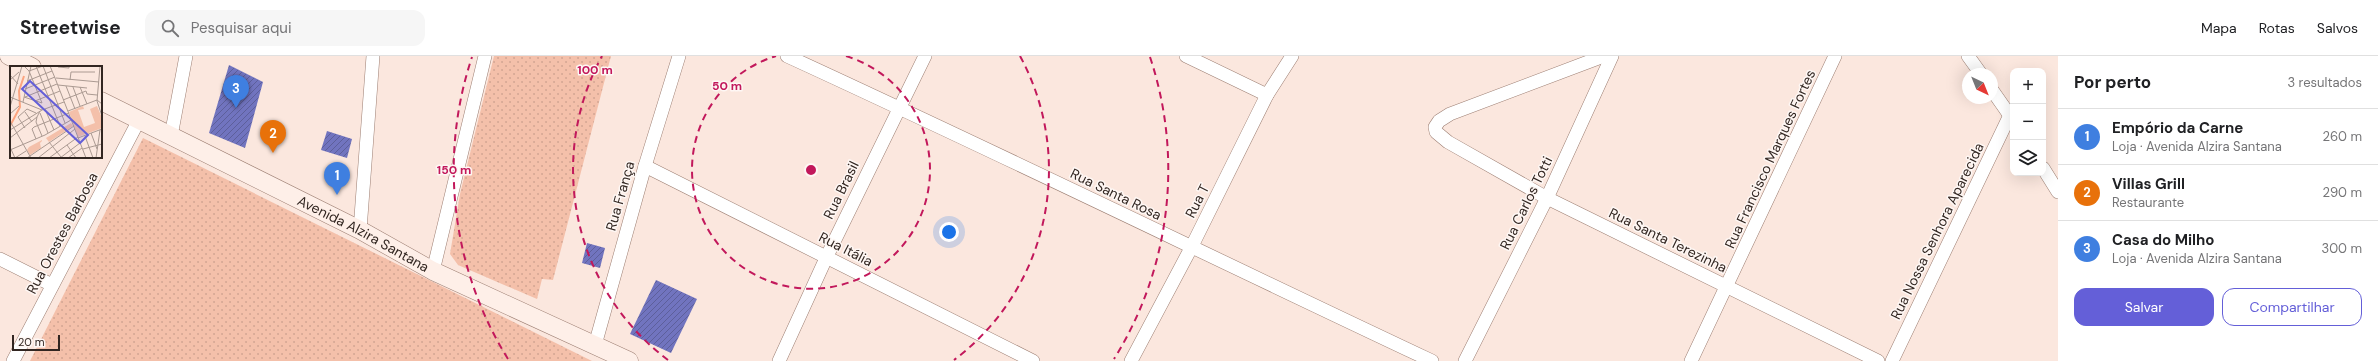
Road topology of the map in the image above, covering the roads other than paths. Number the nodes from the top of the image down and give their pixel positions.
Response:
1 (186, 56) edge
2 (372, 56) edge
3 (485, 56) edge
4 (679, 56) edge
5 (787, 56) edge
6 (925, 56) edge
7 (1186, 56) edge
8 (1292, 56) edge
9 (1604, 56) edge
10 (1612, 56) edge
11 (1835, 56) edge
12 (1968, 56) edge
13 (1573, 61) edge
14 (1977, 68) edge
15 (1268, 95) junction
16 (1998, 98) edge
17 (102, 101) edge
18 (899, 107) junction
19 (2010, 115) edge
20 (140, 120) junction
21 (2010, 122) edge
22 (171, 136) junction
23 (645, 166) junction
24 (2046, 173) edge
25 (2058, 192) edge
26 (1547, 198) junction
27 (360, 230) junction
28 (1191, 248) junction
29 (826, 256) junction
30 (0, 259) edge
31 (433, 271) junction
32 (52, 285) junction
33 (1727, 287) junction
34 (595, 345) junction
35 (13, 361) edge
36 (629, 361) edge
37 (779, 361) edge
38 (1033, 361) edge
39 (1131, 361) edge
40 (1432, 361) edge
41 (1465, 361) edge
42 (1691, 361) edge
43 (1878, 361) edge
44 (1892, 361) edge

1 - 22 street
2 - 27 street
3 - 31 street
4 - 23 street, Rua França
5 - 18 street, Rua Santa Rosa
6 - 18 street, Rua Brasil
7 - 15 street
8 - 15 street, Rua T
9 - 13 street
10 - 26 street, Rua Carlos Totti
11 - 33 street, Rua Francisco Marques Fortes
12 - 14 street
13 - 26 street, Rua Santa Terezinha
15 - 28 street, Rua T
16 - 19 street
17 - 20 main road, Avenida Alzira Santana
18 - 28 street, Rua Santa Rosa
18 - 29 street, Rua Brasil
20 - 22 main road, Avenida Alzira Santana
20 - 32 street, Rua Orestes Barbosa
21 - 44 street, Rua Nossa Senhora Aparecida
22 - 27 main road, Avenida Alzira Santana
23 - 29 street, Rua Itália
23 - 34 street, Rua França
24 - 25 street
26 - 33 street, Rua Santa Terezinha
26 - 41 street, Rua Carlos Totti
27 - 31 main road, Avenida Alzira Santana
28 - 39 street, Rua T
28 - 40 street, Rua Santa Rosa
29 - 37 street, Rua Brasil
29 - 38 street, Rua Itália
30 - 32 street
31 - 34 main road, Avenida Alzira Santana
32 - 35 street, Rua Orestes Barbosa
33 - 42 street, Rua Francisco Marques Fortes
33 - 43 street, Rua Santa Terezinha
34 - 36 main road, Avenida Alzira Santana

